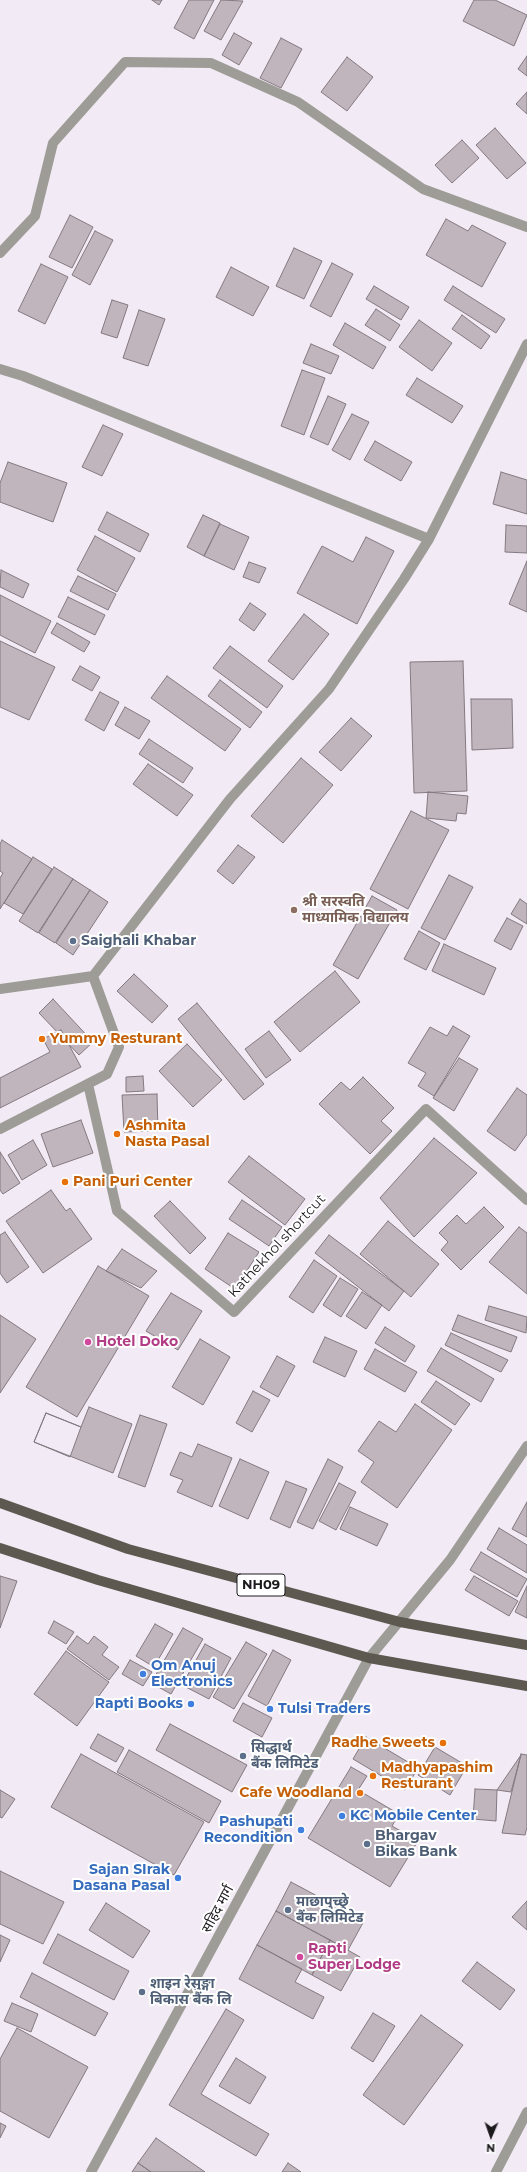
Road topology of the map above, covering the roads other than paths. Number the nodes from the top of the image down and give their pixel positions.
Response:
1 (527, 227) edge
2 (0, 253) edge
3 (527, 344) edge
4 (0, 369) edge
5 (429, 539) junction
6 (93, 976) junction
7 (0, 989) edge
8 (88, 1084) junction
9 (0, 1129) edge
10 (527, 1200) edge
11 (527, 1446) edge
12 (0, 1503) edge
13 (0, 1548) edge
14 (400, 1622) junction
15 (527, 1646) edge
16 (369, 1658) junction
17 (527, 1686) edge
18 (527, 2112) edge
19 (91, 2172) edge
20 (496, 2172) edge

1 - 2 street
3 - 5 street
4 - 5 street
5 - 6 street
6 - 7 street
6 - 8 street
8 - 9 street
8 - 10 street, Kathekhol shortcut
11 - 14 street, सहिद मार्ग
12 - 14 main road, NH09
13 - 16 main road
14 - 15 main road, NH09
14 - 16 street, सहिद मार्ग
16 - 17 main road
16 - 19 street, सहिद मार्ग
18 - 20 street

